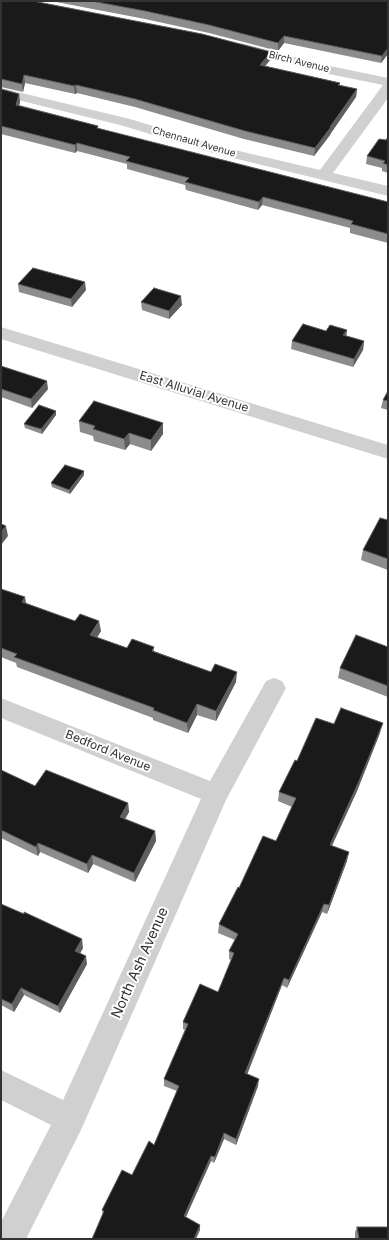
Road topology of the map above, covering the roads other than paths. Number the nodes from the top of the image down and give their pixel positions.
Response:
1 (229, 44) edge
2 (388, 82) edge
3 (388, 88) edge
4 (1, 92) edge
5 (324, 175) junction
6 (388, 191) edge
7 (1, 333) edge
8 (388, 452) edge
9 (274, 688) dead end
10 (1, 708) edge
11 (216, 794) junction
12 (1, 1085) edge
13 (70, 1119) junction
14 (9, 1239) edge

1 - 2 street, Birch Avenue
3 - 5 street
4 - 5 street, Chennault Avenue
5 - 6 street, Chennault Avenue
7 - 8 street, East Alluvial Avenue
9 - 11 street, North Ash Avenue
10 - 11 street, Bedford Avenue
11 - 13 street, North Ash Avenue
12 - 13 street
13 - 14 street, North Ash Avenue

